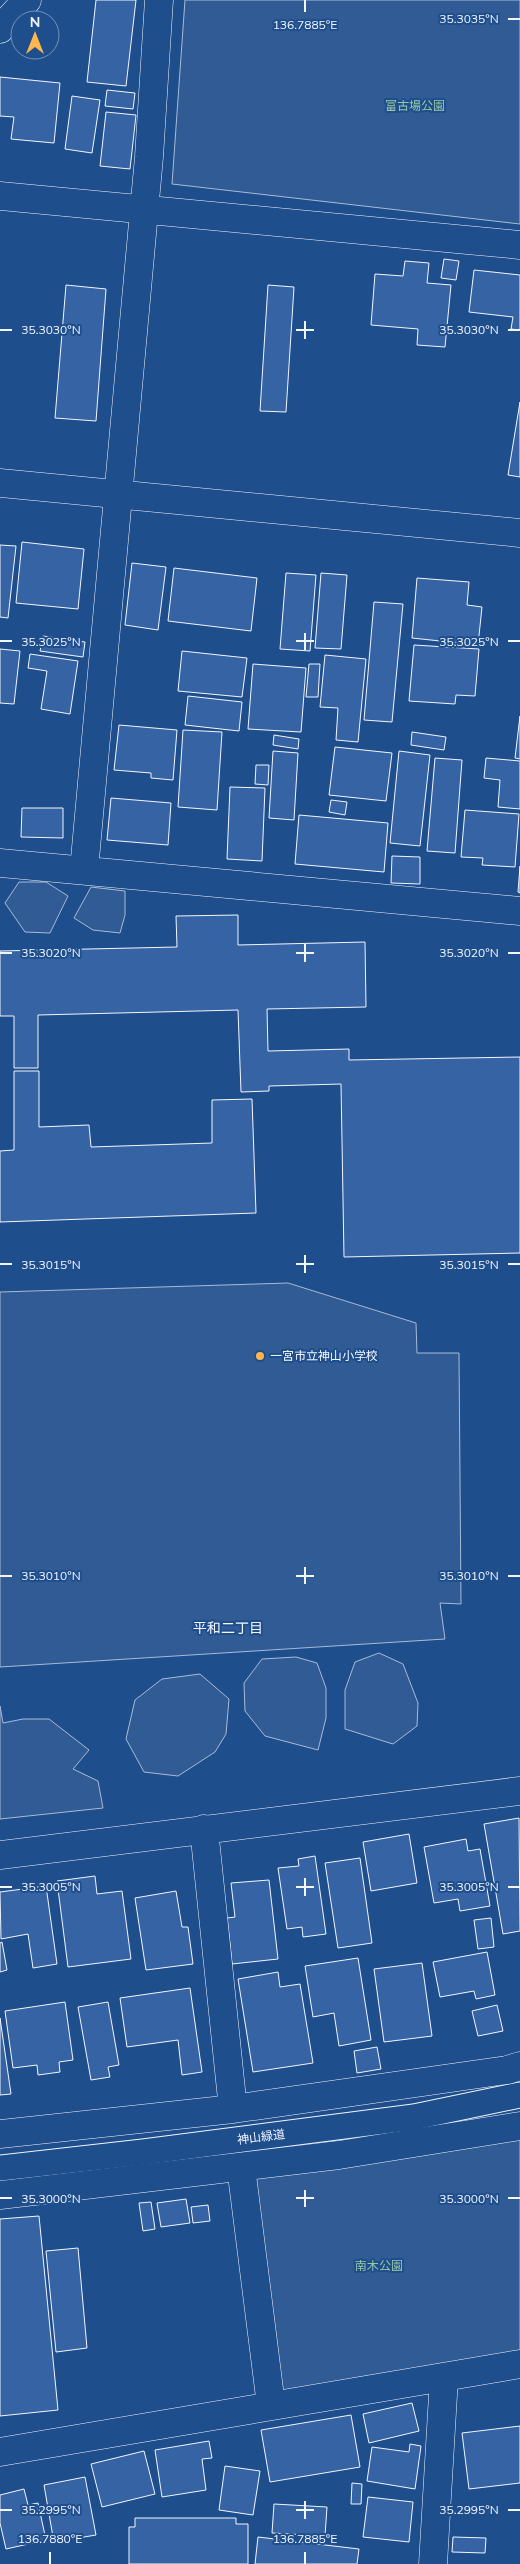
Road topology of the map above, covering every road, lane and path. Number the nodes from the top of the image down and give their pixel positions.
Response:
1 (27, 0) edge
2 (159, 0) edge
3 (0, 29) edge
4 (0, 196) edge
5 (144, 210) junction
6 (520, 245) edge
7 (0, 483) edge
8 (120, 496) junction
9 (520, 533) edge
10 (0, 862) edge
11 (84, 870) junction
12 (520, 911) edge
13 (520, 1792) edge
14 (204, 1829) junction
15 (0, 1854) edge
16 (520, 2066) edge
17 (520, 2095) edge
18 (234, 2109) junction
19 (520, 2126) edge
20 (0, 2134) edge
21 (241, 2167) junction
22 (0, 2168) edge
23 (0, 2195) edge
24 (520, 2364) edge
25 (444, 2378) junction
26 (271, 2405) junction
27 (0, 2452) edge
28 (432, 2564) edge

1 - 3 street
2 - 5 street
4 - 5 street
5 - 6 street
5 - 8 street
7 - 8 street
8 - 9 street
8 - 11 street
10 - 11 street
11 - 12 street
13 - 14 street
14 - 15 street
14 - 18 street
16 - 18 street
17 - 22 street, 神山緑道
18 - 20 street
19 - 21 street
21 - 23 street
21 - 26 street
24 - 25 street
25 - 26 street
25 - 28 street
26 - 27 street

